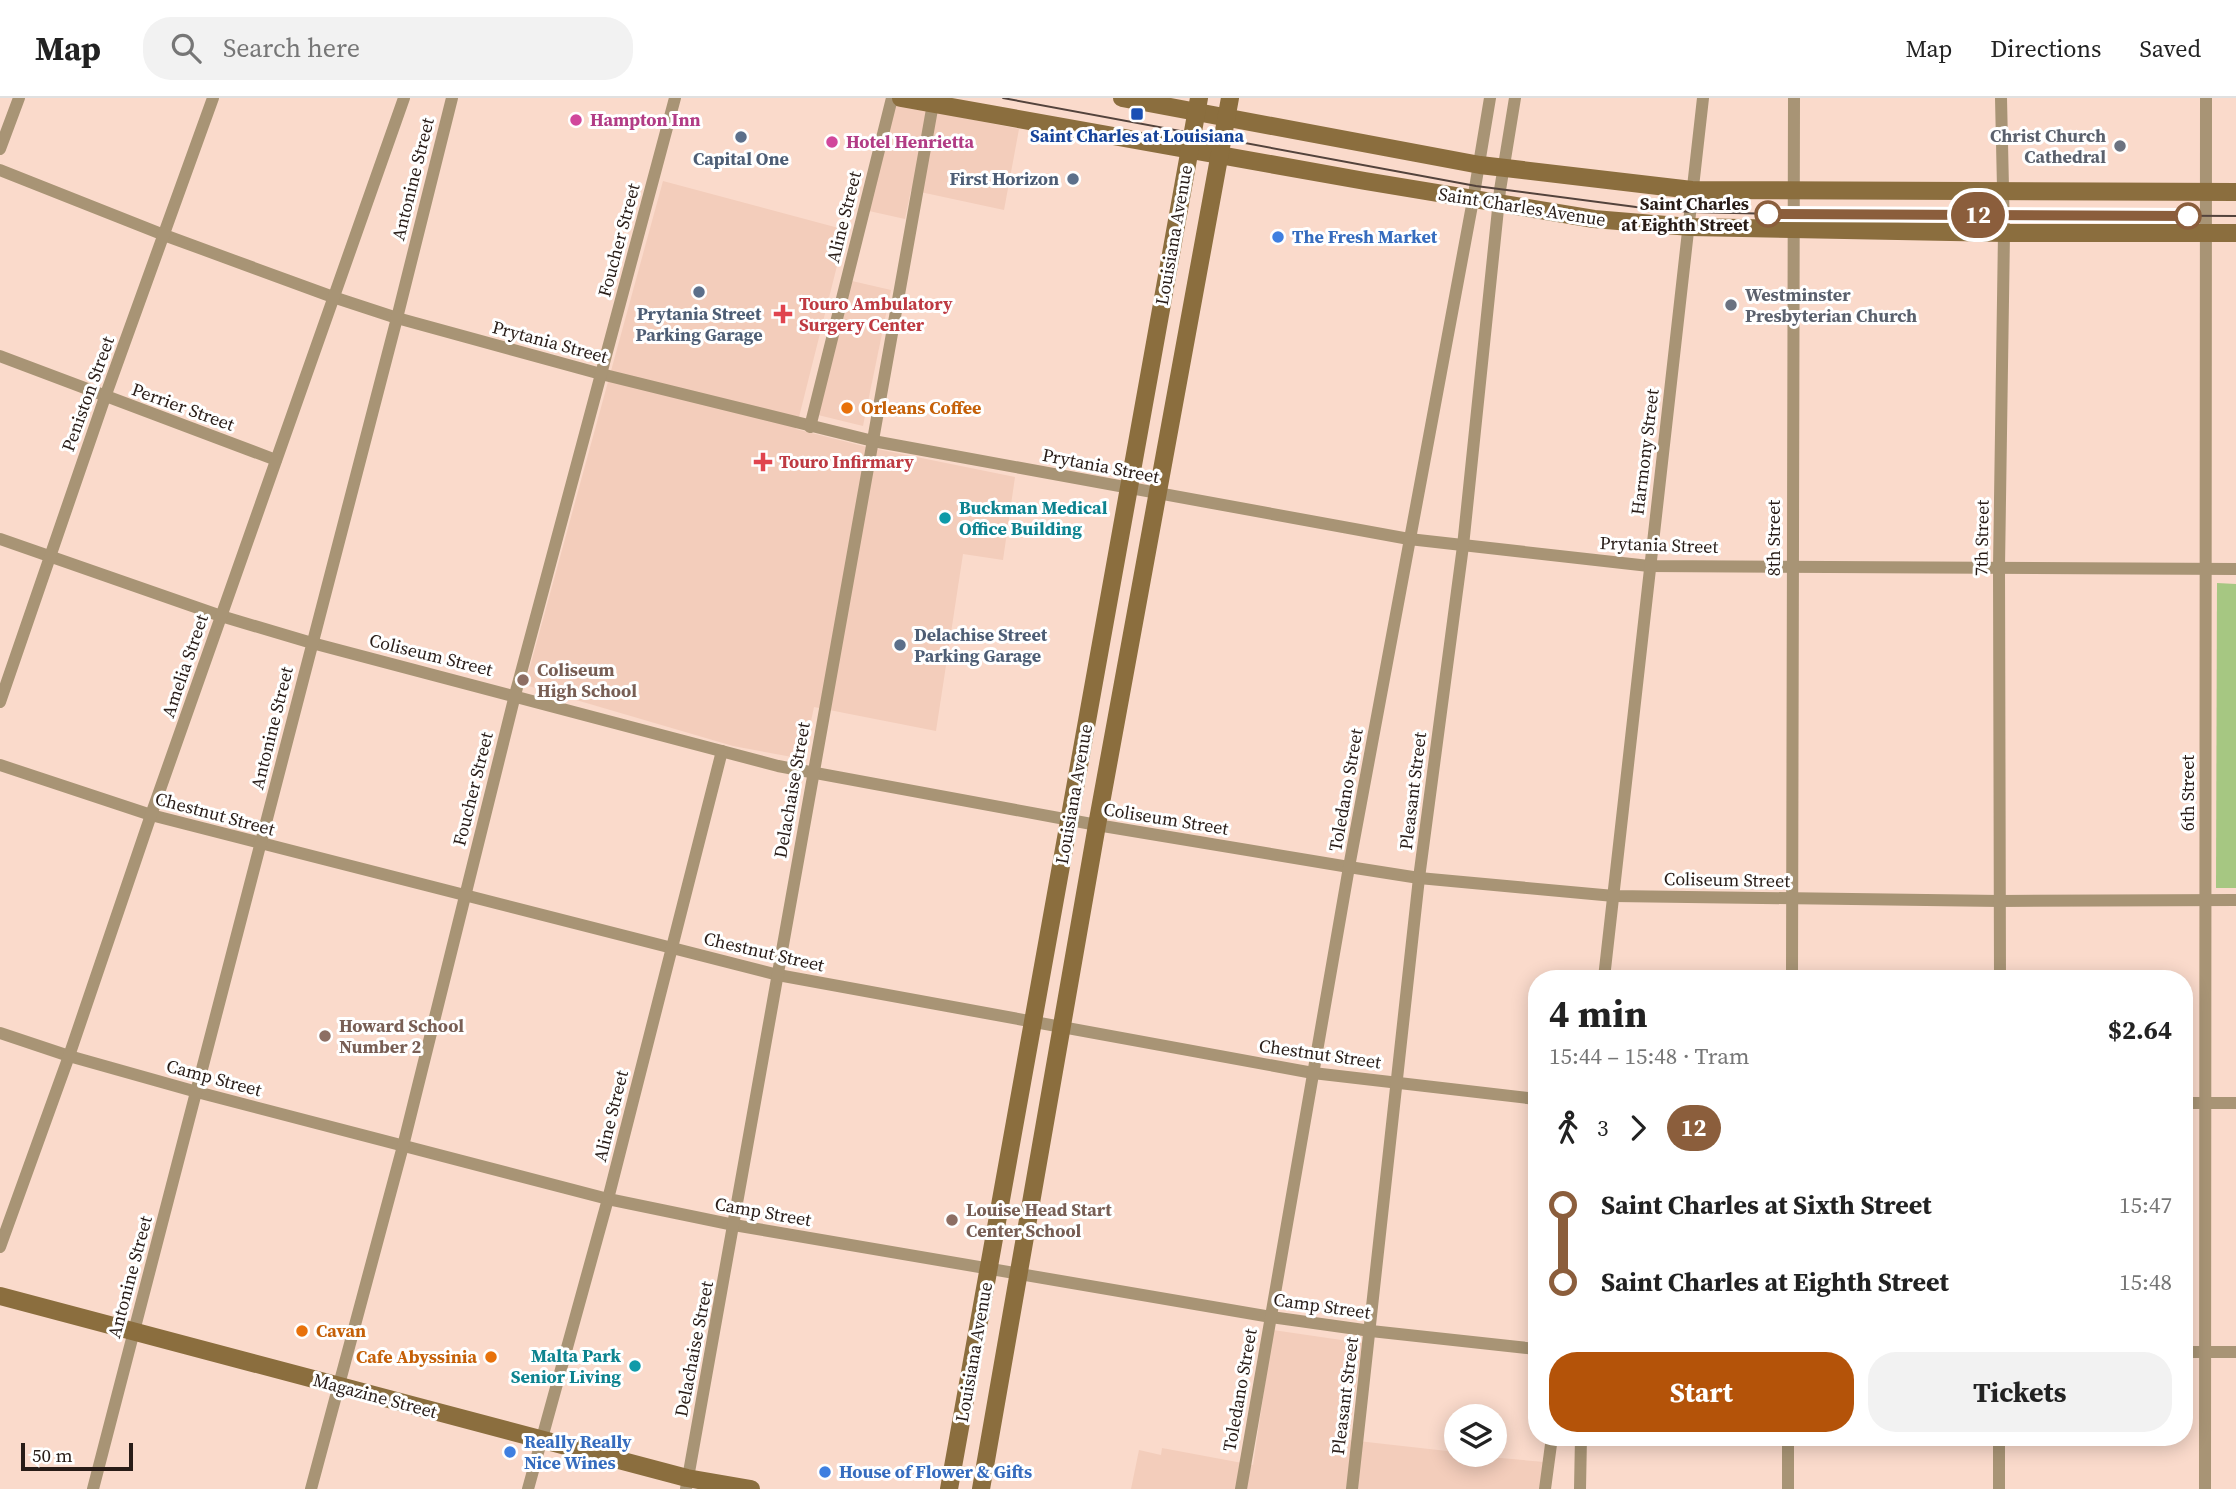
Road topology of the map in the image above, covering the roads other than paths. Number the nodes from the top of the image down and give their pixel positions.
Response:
1 (19, 98) edge
2 (213, 98) edge
3 (404, 98) edge
4 (452, 98) edge
5 (675, 98) edge
6 (892, 98) edge
7 (901, 98) edge
8 (1122, 98) edge
9 (1230, 98) edge
10 (1490, 98) edge
11 (1515, 98) edge
12 (1703, 98) edge
13 (1794, 98) edge
14 (2001, 98) edge
15 (2206, 98) edge
16 (933, 101) edge
17 (1198, 105) edge
18 (1226, 118) junction
19 (0, 149) edge
20 (1189, 150) junction
21 (1220, 156) junction
22 (1480, 165) junction
23 (1503, 168) junction
24 (0, 170) edge
25 (1692, 190) junction
26 (1794, 191) junction
27 (2002, 192) junction
28 (2206, 192) junction
29 (2236, 192) edge
30 (1474, 200) junction
31 (1499, 204) junction
32 (1690, 228) junction
33 (1794, 228) junction
34 (2004, 233) junction
35 (2206, 233) junction
36 (2236, 233) edge
37 (164, 236) junction
38 (333, 297) junction
39 (1161, 302) junction
40 (1192, 307) junction
41 (397, 318) junction
42 (0, 356) edge
43 (601, 374) junction
44 (105, 397) junction
45 (810, 427) junction
46 (873, 441) junction
47 (276, 460) junction
48 (1128, 488) junction
49 (1157, 494) junction
50 (0, 539) edge
51 (1409, 539) junction
52 (1463, 546) junction
53 (49, 557) junction
54 (1791, 565) junction
55 (1649, 566) junction
56 (1998, 568) junction
57 (2206, 568) junction
58 (2236, 569) edge
59 (220, 616) junction
60 (312, 643) junction
61 (515, 695) junction
62 (0, 702) edge
63 (722, 751) junction
64 (0, 765) edge
65 (813, 773) junction
66 (151, 816) junction
67 (1070, 819) junction
68 (1097, 825) junction
69 (260, 845) junction
70 (1349, 867) junction
71 (1419, 878) junction
72 (464, 896) junction
73 (1614, 896) junction
74 (1792, 898) junction
75 (2206, 899) junction
76 (2236, 900) edge
77 (2000, 901) junction
78 (672, 948) junction
79 (1605, 970) edge
80 (1792, 970) edge
81 (2000, 970) edge
82 (778, 975) junction
83 (1034, 1022) junction
84 (1062, 1027) junction
85 (0, 1033) edge
86 (69, 1056) junction
87 (1313, 1073) junction
88 (1398, 1082) junction
89 (197, 1092) junction
90 (1528, 1098) edge
91 (2193, 1103) edge
92 (2206, 1103) junction
93 (2236, 1103) edge
94 (403, 1146) junction
95 (608, 1199) junction
96 (734, 1225) junction
97 (0, 1247) edge
98 (989, 1269) junction
99 (1018, 1274) junction
100 (0, 1297) edge
101 (1271, 1317) junction
102 (133, 1331) junction
103 (1371, 1331) junction
104 (1528, 1348) edge
105 (2193, 1352) edge
106 (2205, 1352) junction
107 (2236, 1352) edge
108 (337, 1386) junction
109 (541, 1440) junction
110 (1551, 1446) edge
111 (1581, 1446) edge
112 (1788, 1446) edge
113 (1999, 1446) edge
114 (687, 1483) edge
115 (93, 1489) edge
116 (311, 1489) edge
117 (528, 1489) edge
118 (751, 1489) edge
119 (949, 1489) edge
120 (981, 1489) edge
121 (1241, 1489) edge
122 (1352, 1489) edge
123 (1545, 1489) edge
124 (1580, 1489) edge
125 (1788, 1489) edge
126 (1999, 1489) edge
127 (2205, 1489) edge

1 - 19 street
2 - 37 street, Peniston Street
3 - 38 street, Amelia Street
4 - 41 street, Antonine Street
5 - 43 street, Foucher Street
6 - 45 street, Aline Street
7 - 16 street, Saint Charles Avenue
8 - 17 street, Saint Charles Avenue
9 - 18 street, Louisiana Avenue
10 - 22 street, Toledano Street
11 - 23 street, Pleasant Street
12 - 25 street, Harmony Street
13 - 26 street, 8th Street
14 - 27 street, 7th Street
15 - 28 street, 6th Street
16 - 20 street, Saint Charles Avenue
16 - 46 street, Delachaise Street
17 - 18 street, Saint Charles Avenue
17 - 20 street, Louisiana Avenue
18 - 21 street, Louisiana Avenue
18 - 22 street, Saint Charles Avenue
20 - 21 street, Saint Charles Avenue
20 - 39 street, Louisiana Avenue
21 - 30 street, Saint Charles Avenue
21 - 40 street, Louisiana Avenue
22 - 23 street, Saint Charles Avenue
22 - 30 street, Toledano Street
23 - 25 street, Saint Charles Avenue
23 - 31 street, Pleasant Street
24 - 37 street, Prytania Street
25 - 26 street, Saint Charles Avenue
25 - 32 street, Harmony Street
26 - 27 street, Saint Charles Avenue
26 - 33 street, 8th Street
27 - 28 street, Saint Charles Avenue
27 - 34 street, 7th Street
28 - 29 street, Saint Charles Avenue
28 - 35 street, 6th Street
30 - 31 street, Saint Charles Avenue
30 - 51 street, Toledano Street
31 - 32 street, Saint Charles Avenue
31 - 52 street, Pleasant Street
32 - 33 street, Saint Charles Avenue
32 - 55 street, Harmony Street
33 - 34 street, Saint Charles Avenue
33 - 54 street, 8th Street
34 - 35 street, Saint Charles Avenue
34 - 56 street, 7th Street
35 - 36 street, Saint Charles Avenue
35 - 57 street, 6th Street
37 - 38 street, Prytania Street
37 - 44 street, Peniston Street
38 - 41 street, Prytania Street
38 - 47 street, Amelia Street
39 - 40 street
39 - 48 street, Louisiana Avenue
40 - 49 street, Louisiana Avenue
41 - 43 street, Prytania Street
41 - 60 street, Antonine Street
42 - 44 street, Perrier Street
43 - 45 street, Prytania Street
43 - 61 street, Foucher Street
44 - 47 street, Perrier Street
44 - 53 street, Peniston Street
45 - 46 street, Prytania Street
46 - 48 street, Prytania Street
46 - 65 street, Delachaise Street
47 - 59 street, Amelia Street
48 - 49 street, Prytania Street
48 - 67 street, Louisiana Avenue
49 - 51 street, Prytania Street
49 - 68 street, Louisiana Avenue
50 - 53 street, Coliseum Street
51 - 52 street, Prytania Street
51 - 70 street, Toledano Street
52 - 55 street, Prytania Street
52 - 71 street, Pleasant Street
53 - 59 street, Coliseum Street
53 - 62 street, Peniston Street
54 - 55 street, Prytania Street
54 - 56 street, Prytania Street
54 - 74 street, 8th Street
55 - 73 street, Harmony Street
56 - 57 street, Prytania Street
56 - 77 street, 7th Street
57 - 58 street, Prytania Street
57 - 75 street, 6th Street
59 - 60 street, Coliseum Street
59 - 66 street, Amelia Street
60 - 61 street, Coliseum Street
60 - 69 street, Antonine Street
61 - 63 street, Coliseum Street
61 - 72 street, Foucher Street
63 - 65 street, Coliseum Street
63 - 78 street, Aline Street
64 - 66 street, Chestnut Street
65 - 67 street, Coliseum Street
65 - 82 street, Delachaise Street
66 - 69 street, Chestnut Street
66 - 86 street, Amelia Street
67 - 68 street, Coliseum Street
67 - 83 street, Louisiana Avenue
68 - 70 street, Coliseum Street
68 - 84 street, Louisiana Avenue
69 - 72 street, Chestnut Street
69 - 89 street, Antonine Street
70 - 71 street, Coliseum Street
70 - 87 street, Toledano Street
71 - 73 street, Coliseum Street
71 - 88 street, Pleasant Street
72 - 78 street, Chestnut Street
72 - 94 street, Foucher Street
73 - 74 street, Coliseum Street
73 - 79 street, Harmony Street
74 - 77 street, Coliseum Street
74 - 80 street, 8th Street
75 - 76 street, Coliseum Street
75 - 77 street, Coliseum Street
75 - 92 street, 6th Street
77 - 81 street, 7th Street
78 - 82 street, Chestnut Street
78 - 95 street, Aline Street
82 - 83 street, Chestnut Street
82 - 96 street, Delachaise Street
83 - 84 street, Chestnut Street
83 - 98 street, Louisiana Avenue
84 - 87 street, Chestnut Street
84 - 99 street, Louisiana Avenue
85 - 86 street, Camp Street
86 - 89 street, Camp Street
86 - 97 street, Amelia Street
87 - 88 street, Chestnut Street
87 - 101 street, Toledano Street
88 - 90 street, Chestnut Street
88 - 103 street, Pleasant Street
89 - 94 street, Camp Street
89 - 102 street, Antonine Street
91 - 92 street
92 - 93 street
92 - 106 street, 6th Street
94 - 95 street, Camp Street
94 - 108 street, Foucher Street
95 - 96 street, Camp Street
95 - 109 street, Aline Street
96 - 98 street, Camp Street
96 - 114 street, Delachaise Street
98 - 99 street, Camp Street
98 - 119 street, Louisiana Avenue
99 - 101 street, Camp Street
99 - 120 street, Louisiana Avenue
100 - 102 street, Magazine Street
101 - 103 street, Camp Street
101 - 121 street, Toledano Street
102 - 108 street, Magazine Street
102 - 115 street, Antonine Street
103 - 104 street, Camp Street
103 - 122 street, Pleasant Street
105 - 106 street
106 - 107 street
106 - 127 street, 6th Street
108 - 109 street, Magazine Street
108 - 116 street, Foucher Street
109 - 114 street, Magazine Street
109 - 117 street, Aline Street
110 - 123 street
111 - 124 street
112 - 125 street
113 - 126 street
114 - 118 street, Magazine Street

